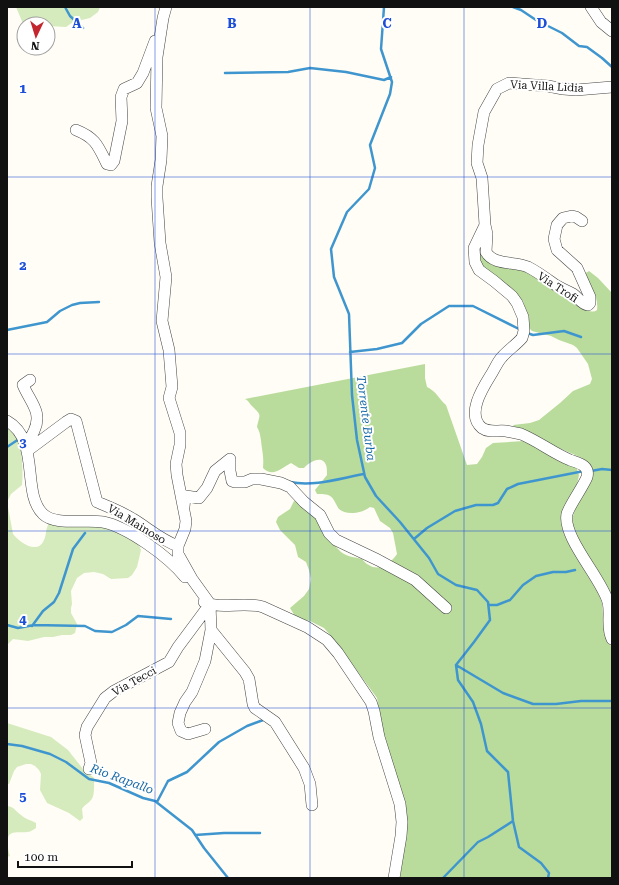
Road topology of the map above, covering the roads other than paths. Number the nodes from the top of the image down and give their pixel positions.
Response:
1 (166, 7) edge
2 (591, 7) edge
3 (612, 31) edge
4 (160, 35) junction
5 (612, 87) edge
6 (76, 130) dead end
7 (582, 221) dead end
8 (485, 225) junction
9 (30, 380) dead end
10 (7, 421) edge
11 (26, 448) junction
12 (184, 508) junction
13 (178, 546) junction
14 (210, 604) junction
15 (446, 608) dead end
16 (211, 630) junction
17 (612, 638) edge
18 (205, 729) dead end
19 (89, 769) dead end
20 (312, 805) dead end
21 (394, 878) edge

1 - 4 street
2 - 3 street
4 - 6 street
4 - 12 street
5 - 8 street, Via Villa Lidia
7 - 8 street, Via Trofi
8 - 17 street, Via Villa Lidia
9 - 11 street
10 - 11 street
11 - 13 street, Via Mainoso
11 - 14 street
12 - 13 street
12 - 15 street
13 - 14 street
14 - 16 street
14 - 19 street, Via Tecci
14 - 21 street
16 - 18 street
16 - 20 street

